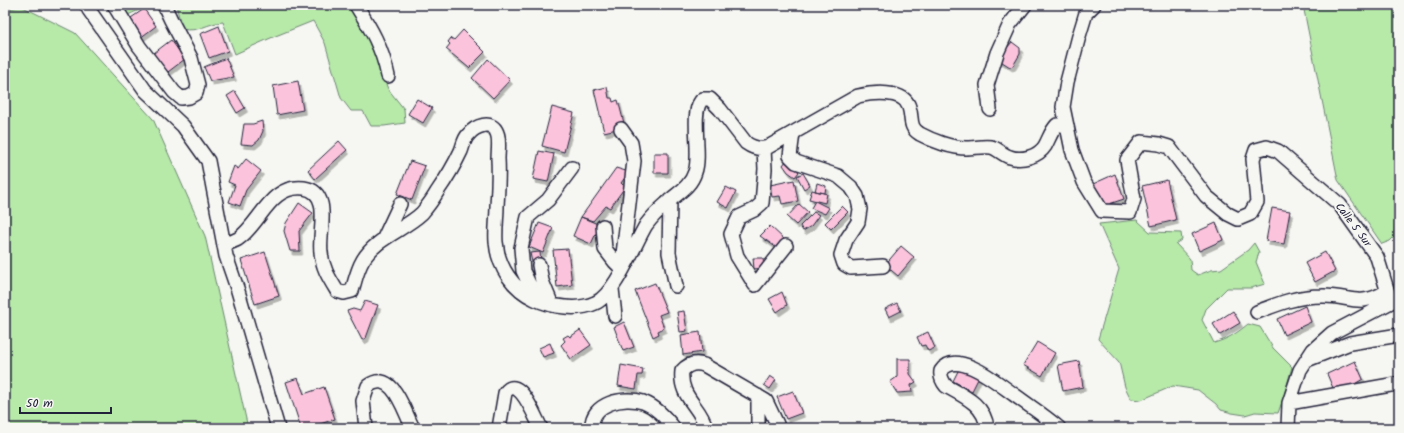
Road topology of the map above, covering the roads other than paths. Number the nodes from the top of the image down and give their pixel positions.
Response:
1 (87, 5) edge
2 (114, 5) edge
3 (164, 5) edge
4 (356, 5) edge
5 (1025, 5) edge
6 (1094, 5) edge
7 (388, 76) dead end
8 (990, 109) dead end
9 (1066, 125) junction
10 (621, 130) dead end
11 (793, 133) junction
12 (764, 148) junction
13 (572, 168) dead end
14 (670, 200) junction
15 (400, 204) dead end
16 (603, 226) dead end
17 (384, 240) junction
18 (224, 245) junction
19 (786, 246) dead end
20 (539, 265) dead end
21 (624, 265) junction
22 (883, 266) dead end
23 (676, 286) dead end
24 (612, 289) junction
25 (1392, 294) edge
26 (537, 300) junction
27 (552, 305) junction
28 (1257, 312) dead end
29 (615, 316) dead end
30 (1399, 335) edge
31 (1307, 360) junction
32 (1396, 384) dead end
33 (758, 396) junction
34 (1289, 403) junction
35 (278, 428) edge
36 (366, 428) edge
37 (413, 428) edge
38 (499, 428) edge
39 (541, 428) edge
40 (592, 428) edge
41 (674, 428) edge
42 (706, 428) edge
43 (758, 428) edge
44 (777, 428) edge
45 (986, 428) edge
46 (1059, 428) edge
47 (1288, 428) edge

1 - 18 street
2 - 3 street
4 - 7 street
5 - 8 street
6 - 9 street
9 - 11 street
9 - 25 street, Calle 5 Sur
10 - 21 street
11 - 12 street
11 - 22 street
12 - 14 street
12 - 19 street
13 - 26 street
14 - 21 street
14 - 23 street
15 - 17 street
16 - 21 street
17 - 18 street
17 - 26 street
18 - 35 street
20 - 27 street
21 - 24 street
24 - 27 street
24 - 29 street
25 - 28 street
25 - 31 street
26 - 27 street
30 - 31 street
31 - 34 street
32 - 34 street
33 - 42 street
33 - 43 street
33 - 44 street
34 - 47 street
36 - 37 street
38 - 39 street
40 - 41 street
45 - 46 street

